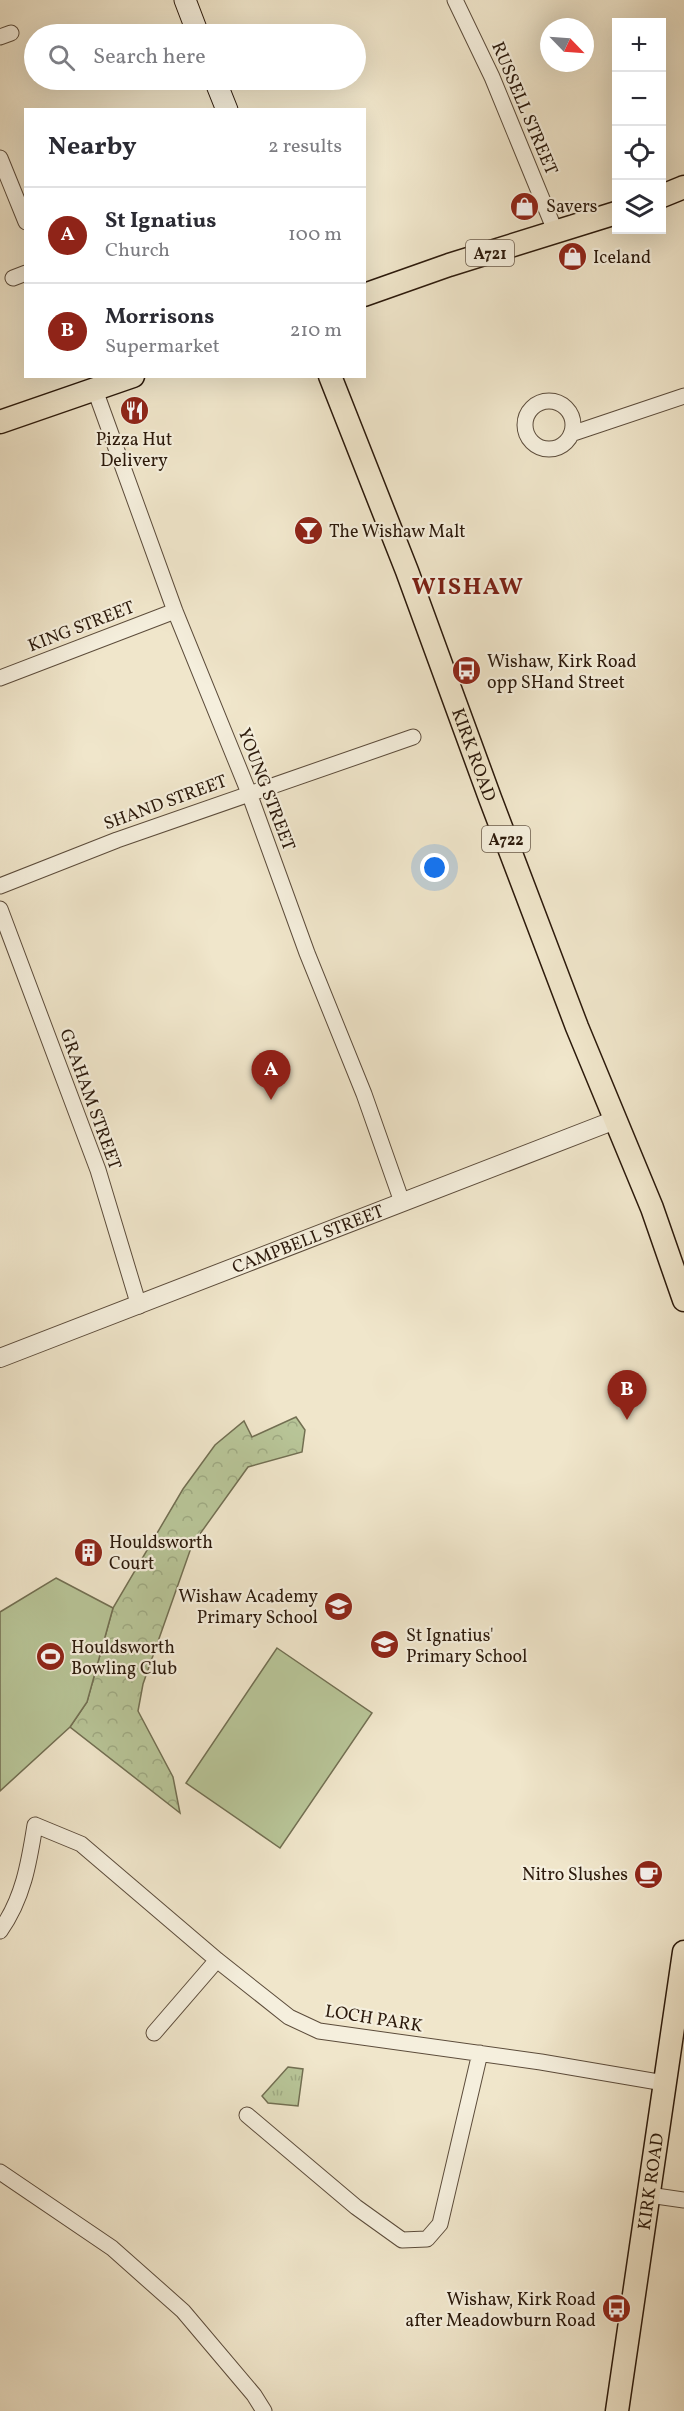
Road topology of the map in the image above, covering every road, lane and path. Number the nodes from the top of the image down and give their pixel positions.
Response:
1 (185, 0) edge
2 (455, 0) edge
3 (194, 24) edge
4 (219, 90) edge
5 (226, 108) edge
6 (0, 158) edge
7 (684, 187) edge
8 (666, 194) edge
9 (612, 214) edge
10 (24, 217) edge
11 (556, 233) junction
12 (366, 294) edge
13 (128, 378) edge
14 (331, 378) edge
15 (95, 390) junction
16 (684, 396) edge
17 (0, 422) edge
18 (571, 434) dead end
19 (175, 611) junction
20 (0, 678) edge
21 (413, 737) dead end
22 (249, 793) junction
23 (0, 886) edge
24 (0, 909) edge
25 (615, 1120) junction
26 (402, 1202) junction
27 (684, 1300) edge
28 (139, 1306) junction
29 (0, 1358) edge
30 (0, 1931) edge
31 (684, 1952) edge
32 (217, 1960) junction
33 (154, 2033) dead end
34 (480, 2054) junction
35 (664, 2084) junction
36 (247, 2115) dead end
37 (0, 2172) edge
38 (649, 2195) junction
39 (684, 2200) edge
40 (264, 2411) edge
41 (617, 2411) edge

1 - 3 main road
2 - 11 street, RUSSELL STREET
4 - 5 main road
6 - 10 street
7 - 8 main road
9 - 11 main road, A721
11 - 12 main road, A721
13 - 15 main road
14 - 25 main road, KIRK ROAD / A722
15 - 17 main road
15 - 19 street, YOUNG STREET
16 - 18 street
19 - 20 street, KING STREET
19 - 22 street, YOUNG STREET
21 - 22 street, SHAND STREET
22 - 23 street, SHAND STREET
22 - 26 street, YOUNG STREET
24 - 28 street, GRAHAM STREET
25 - 26 street, CAMPBELL STREET
25 - 27 main road, KIRK ROAD / A722
26 - 28 street, CAMPBELL STREET
28 - 29 street, CAMPBELL STREET
30 - 32 street, LOCH PARK
31 - 35 main road, KIRK ROAD
32 - 33 street
32 - 34 street, LOCH PARK
34 - 35 street, LOCH PARK
34 - 36 street
35 - 38 main road, KIRK ROAD
37 - 40 street
38 - 39 street
38 - 41 main road, KIRK ROAD

